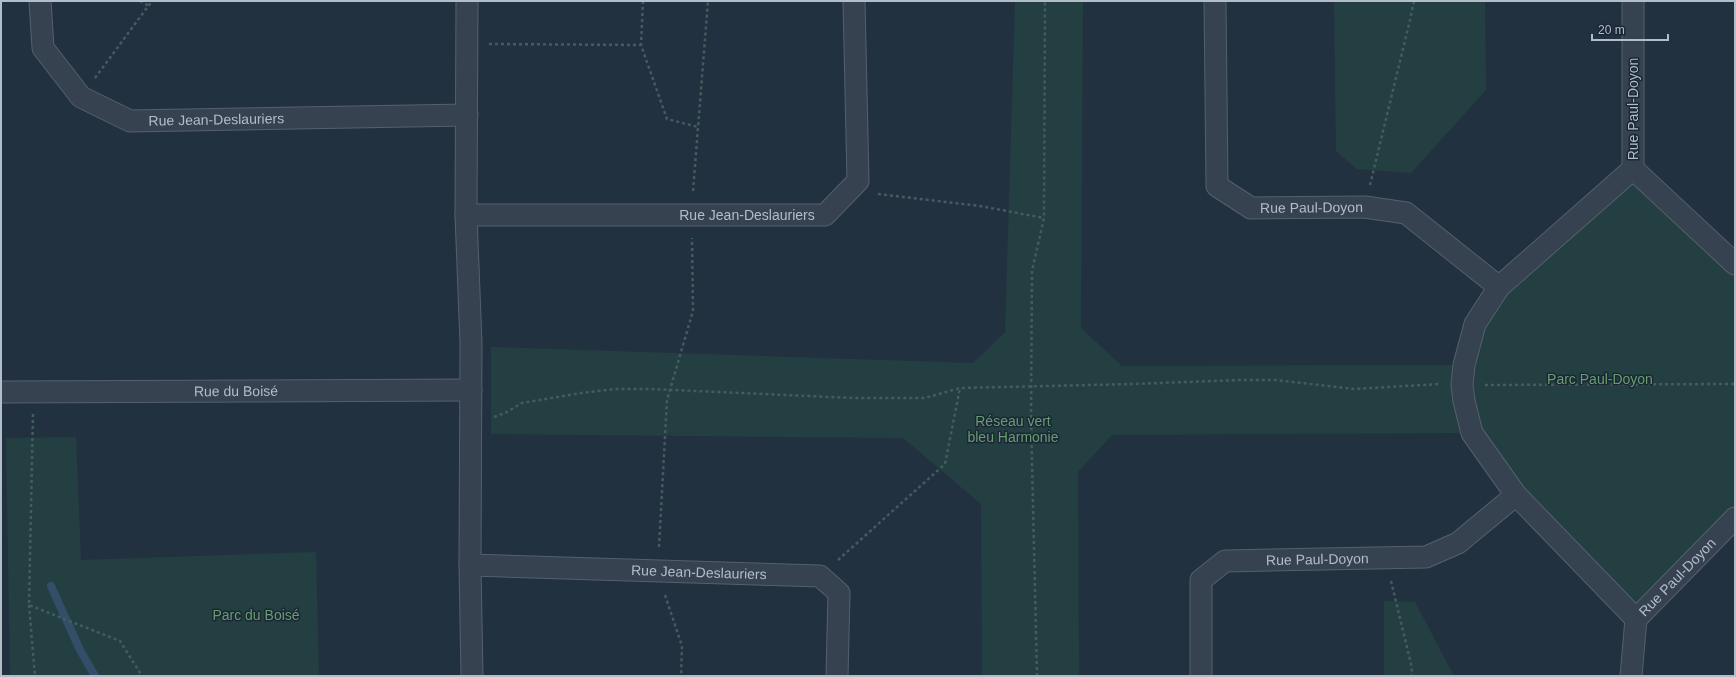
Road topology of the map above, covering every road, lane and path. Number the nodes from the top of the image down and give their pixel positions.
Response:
1 (40, 1) edge
2 (140, 1) edge
3 (152, 1) edge
4 (467, 1) edge
5 (643, 1) edge
6 (708, 1) edge
7 (854, 1) edge
8 (1045, 1) edge
9 (1215, 1) edge
10 (1414, 1) edge
11 (1633, 1) edge
12 (149, 6) junction
13 (483, 44) dead end
14 (641, 45) junction
15 (81, 97) junction
16 (467, 114) junction
17 (698, 127) junction
18 (1633, 169) junction
19 (849, 190) junction
20 (1365, 207) junction
21 (466, 215) junction
22 (692, 215) junction
23 (1044, 218) junction
24 (1730, 252) edge
25 (1499, 287) junction
26 (1443, 384) dead end
27 (1735, 384) edge
28 (1482, 385) dead end
29 (1032, 386) junction
30 (960, 388) junction
31 (471, 390) junction
32 (670, 390) junction
33 (1, 392) edge
34 (33, 392) junction
35 (491, 418) dead end
36 (1516, 495) junction
37 (1735, 518) edge
38 (1385, 558) junction
39 (470, 565) junction
40 (657, 571) junction
41 (820, 576) junction
42 (29, 605) junction
43 (1636, 619) junction
44 (35, 676) edge
45 (142, 676) edge
46 (472, 676) edge
47 (681, 676) edge
48 (837, 676) edge
49 (1038, 676) edge
50 (1200, 676) edge
51 (1411, 676) edge
52 (1631, 676) edge

1 - 15 street, Rue Jean-Deslauriers
2 - 12 path
3 - 12 path
4 - 16 street
5 - 14 path
6 - 17 path
7 - 19 street, Rue Jean-Deslauriers
8 - 23 path
9 - 20 street, Rue Paul-Doyon
10 - 20 path
11 - 18 street, Rue Paul-Doyon
12 - 15 path
13 - 14 path
14 - 17 path
15 - 16 street, Rue Jean-Deslauriers
16 - 21 street
17 - 22 path
18 - 24 street, Rue Paul-Doyon
18 - 25 street, Rue Paul-Doyon
19 - 22 street, Rue Jean-Deslauriers
19 - 23 path
20 - 25 street, Rue Paul-Doyon
21 - 22 street, Rue Jean-Deslauriers
21 - 31 street
22 - 32 path
23 - 29 path
25 - 36 street, Rue Paul-Doyon
26 - 29 path
27 - 28 path
29 - 30 path
29 - 49 path
30 - 32 path
30 - 41 path
31 - 34 street, Rue du Boisé
31 - 39 street
32 - 35 path
32 - 40 path
33 - 34 street, Rue du Boisé
34 - 42 path
36 - 38 street, Rue Paul-Doyon
36 - 43 street, Rue Paul-Doyon
37 - 43 street, Rue Paul-Doyon
38 - 50 street, Rue Paul-Doyon
38 - 51 path
39 - 40 street, Rue Jean-Deslauriers
39 - 46 street
40 - 41 street, Rue Jean-Deslauriers
40 - 47 path
41 - 48 street
42 - 44 path
42 - 45 path
43 - 52 street, Rue Paul-Doyon

